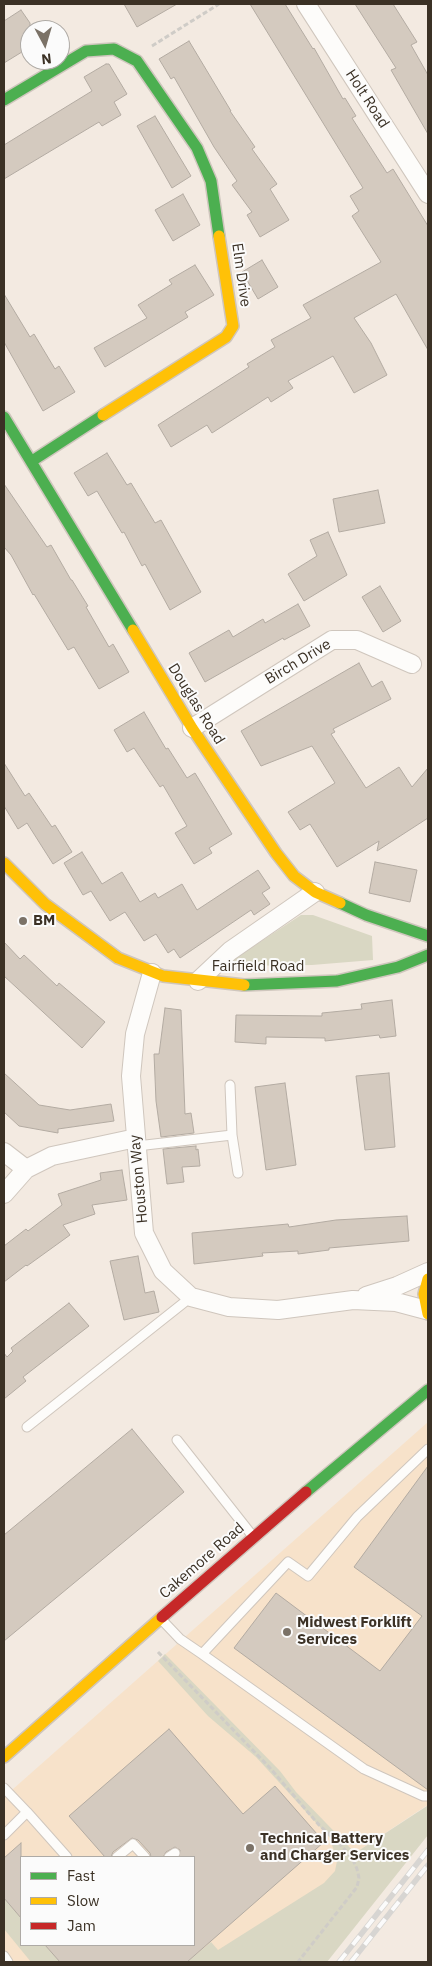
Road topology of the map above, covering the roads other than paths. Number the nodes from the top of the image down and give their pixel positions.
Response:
1 (306, 4) edge
2 (4, 100) edge
3 (428, 194) edge
4 (4, 417) edge
5 (32, 461) junction
6 (412, 664) dead end
7 (192, 728) junction
8 (4, 863) edge
9 (315, 892) junction
10 (428, 936) edge
11 (428, 956) edge
12 (152, 973) junction
13 (198, 982) junction
14 (230, 1085) dead end
15 (232, 1135) junction
16 (136, 1142) junction
17 (4, 1152) edge
18 (26, 1168) junction
19 (238, 1172) dead end
20 (4, 1194) edge
21 (428, 1272) edge
22 (428, 1279) edge
23 (191, 1297) junction
24 (354, 1300) junction
25 (427, 1312) edge
26 (428, 1378) edge
27 (426, 1391) edge
28 (27, 1427) dead end
29 (177, 1440) dead end
30 (428, 1449) edge
31 (253, 1536) junction
32 (160, 1618) junction
33 (202, 1654) junction
34 (4, 1757) edge
35 (4, 1788) edge
36 (428, 1796) edge
37 (27, 1812) junction
38 (4, 1835) edge
39 (66, 1856) edge
40 (118, 1856) edge
41 (144, 1856) edge
42 (4, 1956) edge
43 (8, 1962) edge

1 - 3 street, Holt Road
2 - 5 street, Elm Drive
4 - 5 street, Douglas Road
5 - 7 street, Douglas Road
6 - 7 street, Birch Drive
7 - 9 street, Douglas Road
8 - 12 street, Fairfield Road
9 - 10 street, Douglas Road
9 - 13 street
11 - 13 street, Fairfield Road
12 - 13 street, Fairfield Road
12 - 16 street, Houston Way
14 - 15 lane
15 - 16 lane
15 - 19 lane
16 - 18 street
16 - 23 street, Houston Way
17 - 18 street
18 - 20 street
21 - 24 street, Houston Way
22 - 25 street
23 - 24 street, Houston Way
23 - 28 lane
24 - 25 street, Houston Way
26 - 27 street, Cakemore Road
27 - 31 street, Cakemore Road
29 - 31 lane
30 - 33 lane
31 - 32 street, Cakemore Road
32 - 33 lane
32 - 34 street, Cakemore Road
33 - 36 lane
35 - 37 lane
37 - 38 lane
37 - 39 lane
40 - 41 lane
42 - 43 lane

